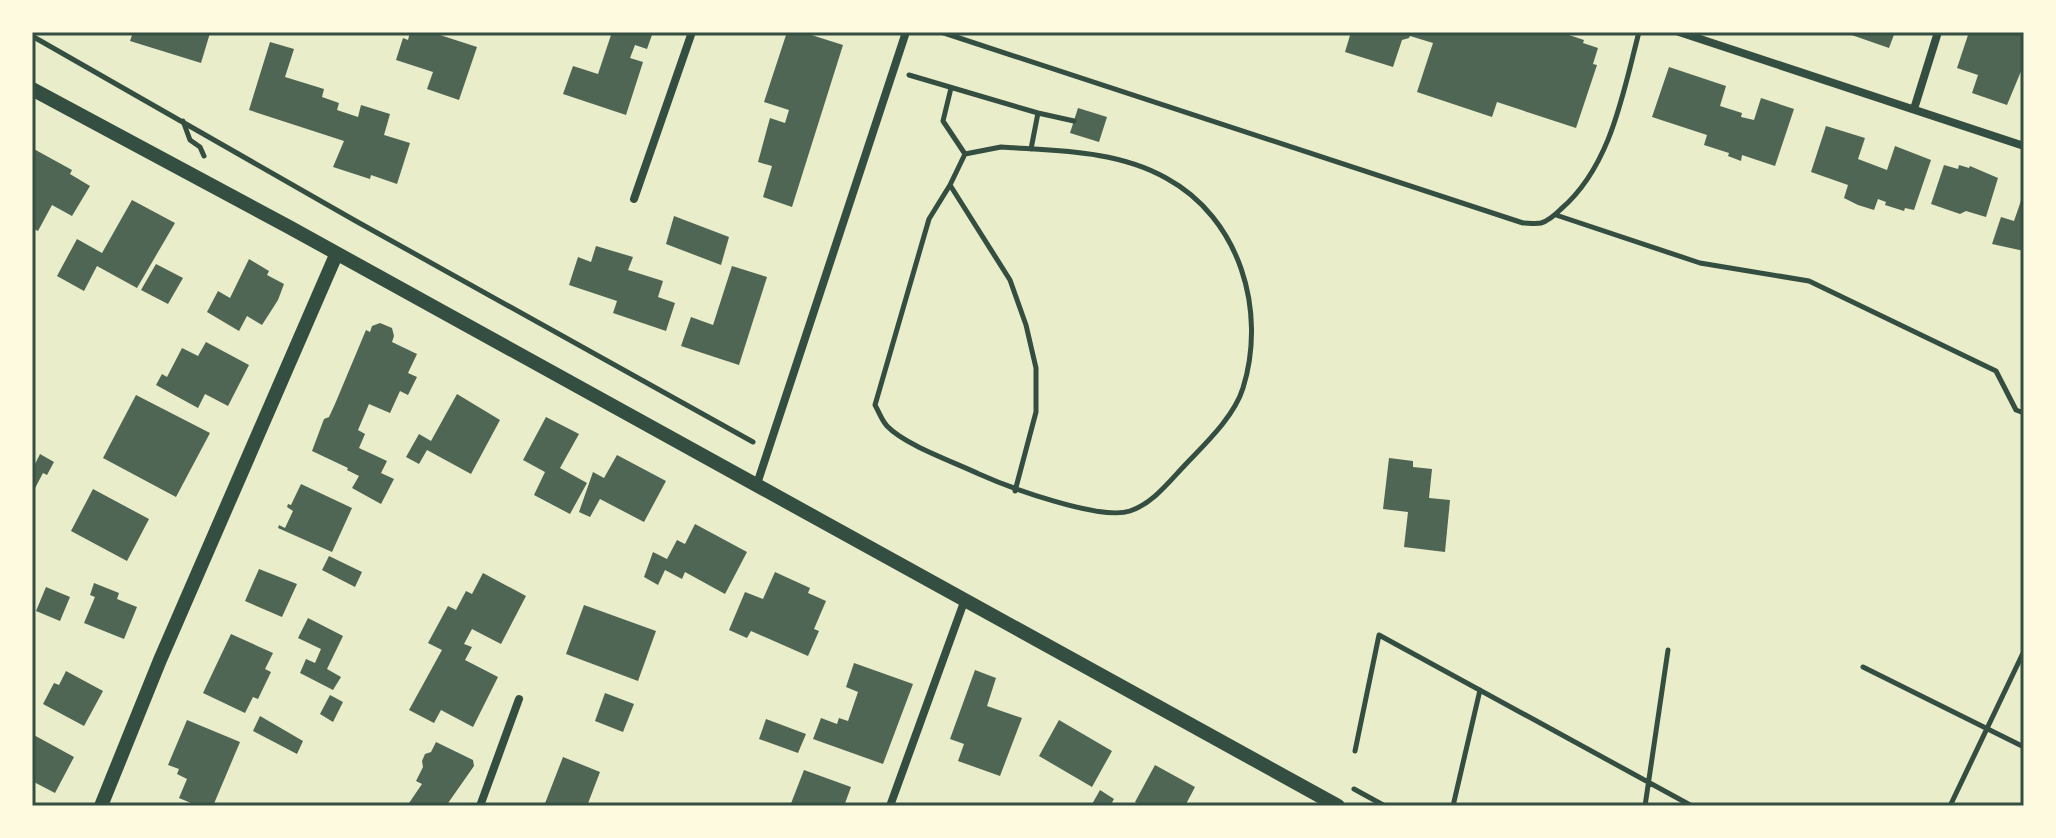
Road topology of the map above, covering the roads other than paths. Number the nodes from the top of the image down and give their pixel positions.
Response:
1 (692, 32) edge
2 (906, 32) edge
3 (1679, 32) edge
4 (1938, 32) edge
5 (32, 89) edge
6 (1914, 109) junction
7 (2024, 146) edge
8 (634, 199) dead end
9 (336, 255) junction
10 (756, 487) junction
11 (964, 602) junction
12 (519, 699) dead end
13 (101, 806) edge
14 (480, 806) edge
15 (890, 806) edge
16 (1338, 806) edge

1 - 8 street
2 - 10 street
3 - 6 street
4 - 6 street
5 - 9 street
6 - 7 street
9 - 10 street
9 - 13 street
10 - 11 street
11 - 15 street
11 - 16 street
12 - 14 street

